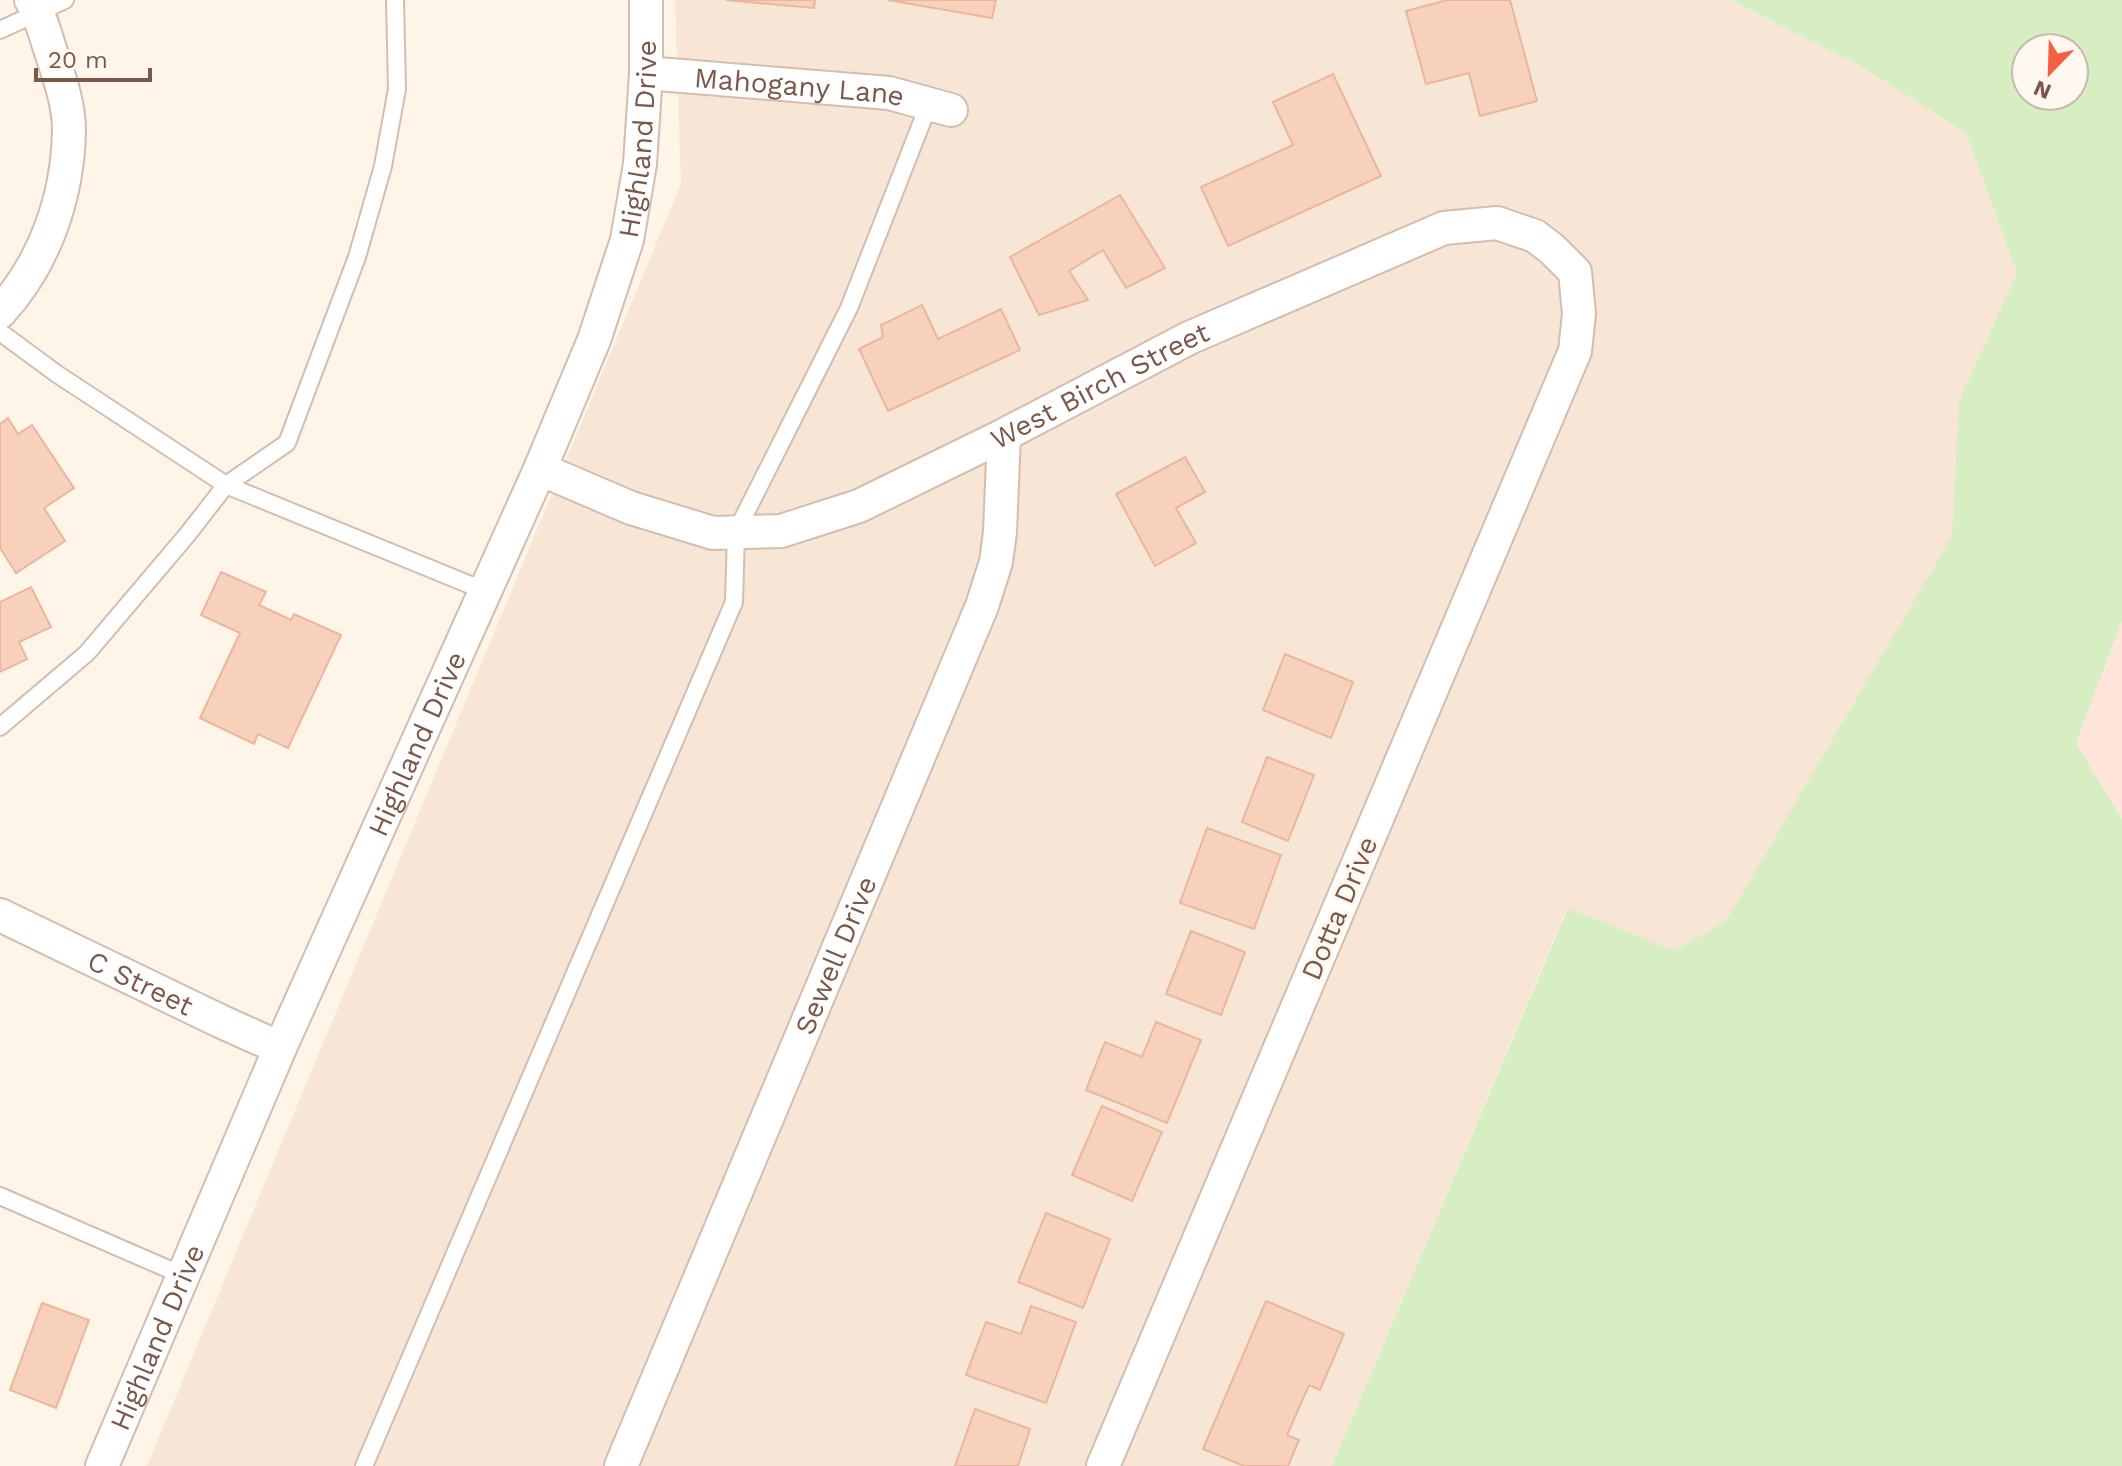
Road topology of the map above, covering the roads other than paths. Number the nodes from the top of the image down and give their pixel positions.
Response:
1 (395, 0) edge
2 (646, 0) edge
3 (45, 4) edge
4 (0, 30) edge
5 (646, 73) junction
6 (940, 107) joint
7 (0, 312) edge
8 (0, 332) edge
9 (1575, 351) joint
10 (1004, 435) junction
11 (540, 469) junction
12 (226, 485) junction
13 (736, 532) junction
14 (485, 591) junction
15 (0, 727) edge
16 (0, 915) edge
17 (280, 1048) junction
18 (0, 1196) edge
19 (182, 1275) junction
20 (102, 1466) edge
21 (364, 1466) edge
22 (621, 1466) edge
23 (1103, 1466) edge

1 - 12 lane
2 - 5 street, Highland Drive
3 - 4 lane
3 - 7 street
5 - 6 street, Mahogany Lane
5 - 11 street, Highland Drive
6 - 13 lane
8 - 12 lane
9 - 10 street, West Birch Street
9 - 23 street, Dotta Drive
10 - 13 street, West Birch Street
10 - 22 street, Sewell Drive
11 - 13 street, West Birch Street
11 - 14 street, Highland Drive
12 - 14 lane
12 - 15 lane
13 - 21 lane
14 - 17 street, Highland Drive
16 - 17 street, C Street
17 - 19 street, Highland Drive
18 - 19 lane
19 - 20 street, Highland Drive

